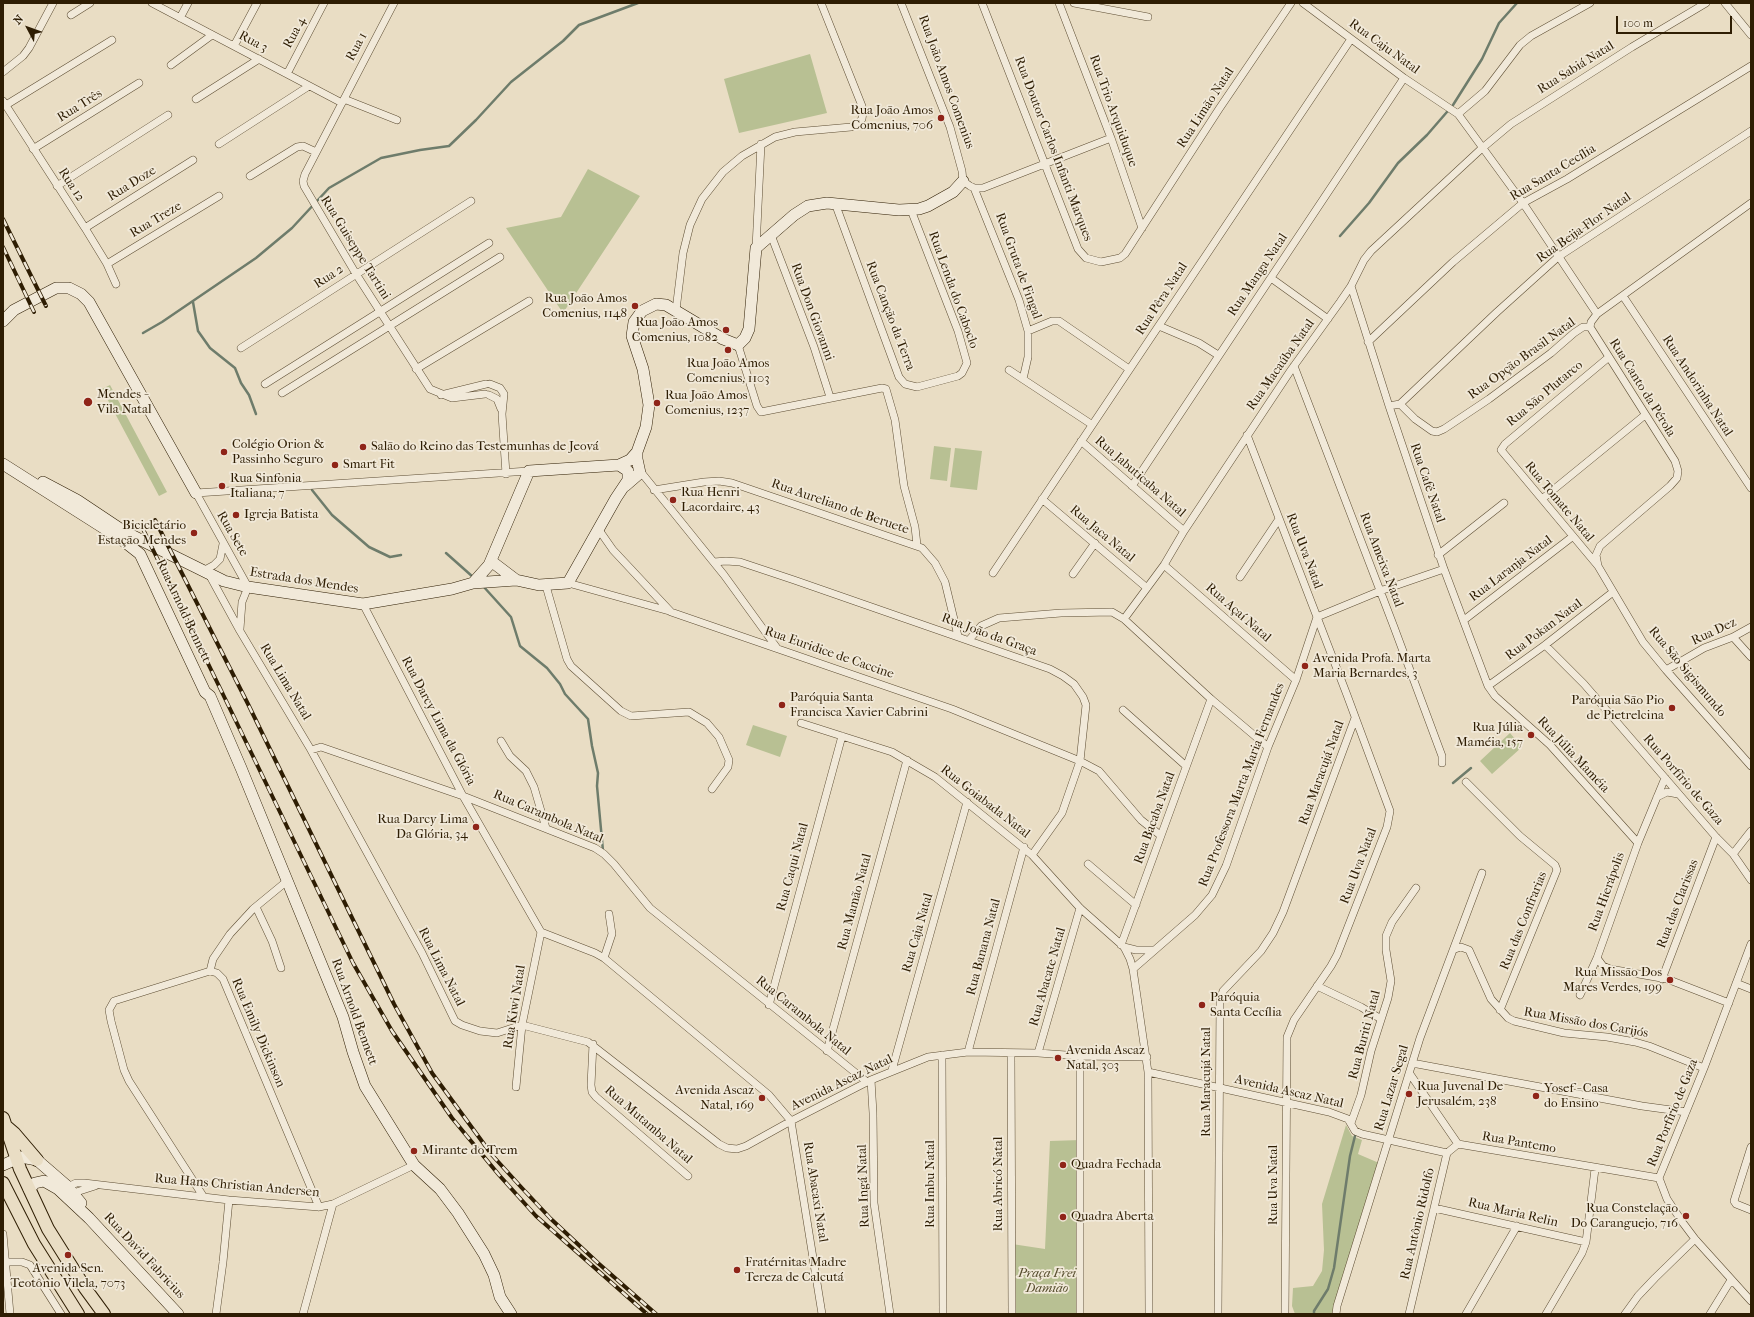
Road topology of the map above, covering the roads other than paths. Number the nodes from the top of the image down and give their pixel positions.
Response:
1 (52, 3) edge
2 (90, 3) edge
3 (152, 3) edge
4 (188, 3) edge
5 (257, 3) edge
6 (324, 3) edge
7 (394, 3) edge
8 (821, 3) edge
9 (901, 3) edge
10 (982, 3) edge
11 (1059, 3) edge
12 (1074, 3) edge
13 (1291, 3) edge
14 (1303, 3) edge
15 (1590, 3) edge
16 (1706, 3) edge
17 (1725, 3) edge
18 (71, 15) dead end
19 (1148, 17) dead end
20 (180, 18) junction
21 (212, 35) junction
22 (1751, 36) edge
23 (1351, 38) junction
24 (112, 40) dead end
25 (234, 46) junction
26 (259, 59) junction
27 (170, 65) dead end
28 (1751, 66) edge
29 (3, 72) edge
30 (286, 74) junction
31 (1404, 78) junction
32 (139, 83) dead end
33 (309, 86) junction
34 (196, 99) dead end
35 (343, 101) junction
36 (4, 103) edge
37 (1458, 114) junction
38 (168, 115) dead end
39 (397, 120) dead end
40 (1751, 131) edge
41 (1111, 138) junction
42 (219, 144) dead end
43 (761, 144) junction
44 (1483, 147) junction
45 (33, 149) junction
46 (316, 152) junction
47 (193, 160) dead end
48 (1045, 164) junction
49 (250, 176) dead end
50 (963, 181) junction
51 (57, 186) junction
52 (974, 188) junction
53 (218, 196) dead end
54 (471, 200) dead end
55 (835, 203) junction
56 (1523, 203) junction
57 (1751, 203) edge
58 (911, 210) junction
59 (84, 228) junction
60 (1142, 228) junction
61 (771, 235) junction
62 (489, 243) dead end
63 (756, 248) junction
64 (500, 257) dead end
65 (1558, 257) junction
66 (107, 264) junction
67 (356, 274) junction
68 (1271, 278) junction
69 (116, 284) dead end
70 (1351, 286) junction
71 (1623, 296) junction
72 (529, 301) dead end
73 (676, 310) junction
74 (380, 311) junction
75 (1597, 314) junction
76 (1328, 319) junction
77 (3, 321) edge
78 (390, 326) junction
79 (1159, 326) junction
80 (1590, 327) junction
81 (1028, 331) junction
82 (1368, 342) junction
83 (738, 345) junction
84 (241, 348) dead end
85 (1218, 355) junction
86 (1609, 357) junction
87 (1294, 366) junction
88 (416, 369) junction
89 (1129, 369) junction
90 (1009, 370) dead end
91 (958, 376) joint
92 (1023, 379) junction
93 (265, 384) dead end
94 (282, 393) dead end
95 (440, 395) junction
96 (830, 397) junction
97 (1400, 404) junction
98 (1389, 406) junction
99 (502, 414) junction
100 (1645, 415) junction
101 (1091, 424) junction
102 (1247, 435) junction
103 (1081, 441) junction
104 (1502, 452) joint
105 (636, 461) junction
106 (3, 464) edge
107 (619, 465) junction
108 (529, 471) junction
109 (506, 474) junction
110 (625, 486) junction
111 (1132, 486) junction
112 (1751, 488) edge
113 (654, 490) junction
114 (196, 493) junction
115 (1042, 499) junction
116 (1542, 499) junction
117 (1504, 503) dead end
118 (1279, 519) junction
119 (598, 530) junction
120 (1184, 531) junction
121 (1572, 537) junction
122 (1095, 543) junction
123 (223, 544) junction
124 (917, 545) junction
125 (152, 546) junction
126 (1438, 555) junction
127 (491, 562) junction
128 (714, 562) junction
129 (1164, 565) junction
130 (1598, 566) junction
131 (1444, 569) junction
132 (205, 572) junction
133 (992, 573) dead end
134 (1073, 574) dead end
135 (1240, 577) dead end
136 (516, 580) junction
137 (473, 583) junction
138 (568, 583) junction
139 (546, 586) junction
140 (248, 587) junction
141 (1147, 588) junction
142 (1380, 591) junction
143 (1613, 592) junction
144 (363, 604) junction
145 (671, 612) junction
146 (1317, 617) junction
147 (1124, 619) junction
148 (1464, 620) junction
149 (1751, 627) edge
150 (240, 631) junction
151 (958, 636) junction
152 (1733, 637) junction
153 (969, 640) junction
154 (1545, 645) junction
155 (777, 648) junction
156 (1751, 657) edge
157 (1666, 670) junction
158 (1296, 680) junction
159 (1488, 686) junction
160 (210, 696) junction
161 (1211, 699) junction
162 (1123, 710) dead end
163 (1355, 718) junction
164 (801, 722) dead end
165 (842, 736) junction
166 (501, 741) dead end
167 (1268, 747) junction
168 (311, 750) junction
169 (907, 760) junction
170 (1080, 761) junction
171 (1442, 763) dead end
172 (1186, 766) junction
173 (1751, 766) edge
174 (1665, 778) junction
175 (1466, 782) dead end
176 (712, 790) dead end
177 (1679, 794) junction
178 (463, 796) junction
179 (1658, 797) junction
180 (966, 802) junction
181 (546, 828) junction
182 (1751, 831) edge
183 (1160, 835) junction
184 (1716, 837) junction
185 (1638, 843) junction
186 (1024, 847) junction
187 (1733, 854) junction
188 (1032, 855) junction
189 (1088, 864) dead end
190 (1482, 873) dead end
191 (1751, 880) edge
192 (287, 881) junction
193 (1416, 888) dead end
194 (1136, 905) junction
195 (256, 907) junction
196 (1080, 908) junction
197 (609, 914) dead end
198 (541, 932) junction
199 (1751, 944) edge
200 (1122, 946) junction
201 (1455, 949) junction
202 (1154, 950) junction
203 (604, 958) junction
204 (1597, 958) junction
205 (281, 968) dead end
206 (1133, 969) junction
207 (210, 971) junction
208 (1662, 979) junction
209 (1736, 983) junction
210 (1317, 986) junction
211 (1751, 989) edge
212 (1580, 995) dead end
213 (1729, 1003) junction
214 (769, 1005) junction
215 (1500, 1010) junction
216 (1381, 1019) junction
217 (522, 1025) junction
218 (593, 1044) junction
219 (827, 1051) junction
220 (968, 1052) junction
221 (1038, 1053) junction
222 (1011, 1054) junction
223 (942, 1055) junction
224 (1080, 1056) junction
225 (1147, 1057) junction
226 (1412, 1063) junction
227 (1704, 1068) junction
228 (892, 1070) junction
229 (1148, 1072) junction
230 (1410, 1074) junction
231 (869, 1081) junction
232 (516, 1087) dead end
233 (1220, 1088) junction
234 (1286, 1102) junction
235 (1686, 1112) junction
236 (791, 1121) junction
237 (4, 1122) edge
238 (1351, 1123) junction
239 (1388, 1139) junction
240 (1458, 1144) junction
241 (1751, 1147) edge
242 (1447, 1153) junction
243 (16, 1159) junction
244 (37, 1160) junction
245 (3, 1165) edge
246 (414, 1165) junction
247 (1595, 1169) junction
248 (688, 1176) dead end
249 (1658, 1178) junction
250 (3, 1184) edge
251 (29, 1189) junction
252 (67, 1192) junction
253 (203, 1196) junction
254 (229, 1200) junction
255 (333, 1204) junction
256 (319, 1207) junction
257 (1434, 1208) junction
258 (1751, 1210) edge
259 (1517, 1226) junction
260 (3, 1236) edge
261 (1696, 1239) junction
262 (1586, 1242) junction
263 (6, 1262) junction
264 (1731, 1280) junction
265 (1751, 1302) edge
266 (103, 1313) edge
267 (10, 1314) edge
268 (61, 1314) edge
269 (78, 1314) edge
270 (178, 1314) edge
271 (216, 1314) edge
272 (303, 1314) edge
273 (511, 1314) edge
274 (822, 1314) edge
275 (890, 1314) edge
276 (943, 1314) edge
277 (1012, 1314) edge
278 (1080, 1314) edge
279 (1149, 1314) edge
280 (1218, 1314) edge
281 (1285, 1314) edge
282 (1336, 1314) edge
283 (1409, 1314) edge
284 (1466, 1314) edge
285 (1546, 1314) edge
286 (1625, 1314) edge
287 (1710, 1314) edge

1 - 29 street
2 - 18 street
3 - 20 street, Rua 3
4 - 20 street
5 - 25 street
6 - 30 street, Rua 4
7 - 35 street, Rua 1
8 - 43 street
9 - 50 street, Rua João Amos Comenius
10 - 48 street, Rua Doutor Carlos Infanti Marques
11 - 41 street, Rua Trio Arquiduque
12 - 19 street
13 - 60 street, Rua Limão Natal
14 - 23 street, Rua Caju Natal
15 - 37 street
16 - 44 street, Rua Sabiá Natal
17 - 22 street
20 - 21 street, Rua 3
21 - 25 street, Rua 3
21 - 27 street
23 - 31 street, Rua Caju Natal
23 - 79 street, Rua Pêra Natal
24 - 36 street
25 - 26 street, Rua 3
26 - 30 street, Rua 3
26 - 34 street
28 - 56 street, Rua Santa Cecília
30 - 33 street, Rua 3
31 - 37 street, Rua Caju Natal
31 - 68 street, Rua Manga Natal
32 - 45 street, Rua Três
33 - 35 street, Rua 3
33 - 42 street
35 - 39 street, Rua 3
35 - 46 street, Rua Guiseppe Tartini
36 - 45 street, Rua 12
37 - 44 street, Rua Caju Natal
38 - 51 street
40 - 65 street, Rua Beija-Flor Natal
41 - 48 street
41 - 60 street, Rua Trio Arquiduque
43 - 63 street
43 - 73 street
44 - 56 street, Rua Caju Natal
44 - 70 street, Rua Macaúba Natal
45 - 51 street, Rua 12
46 - 49 street
46 - 67 street, Rua Guiseppe Tartini
47 - 59 street, Rua Doze
48 - 52 street
48 - 60 street, Rua Doutor Carlos Infanti Marques
50 - 52 street
50 - 58 street
51 - 59 street, Rua 12
52 - 81 street, Rua Gruta de Fingal
53 - 66 street, Rua Treze
54 - 67 street, Rua 2
55 - 58 street
55 - 61 street
55 - 91 street, Rua Canção da Terra
56 - 65 street, Rua Caju Natal
56 - 82 street, Rua Santa Cecília
57 - 71 street, Rua Opção Brasil Natal
58 - 91 street, Rua Lenda do Caboclo
59 - 66 street, Rua 12
61 - 63 street
61 - 96 street, Rua Don Giovanni
62 - 74 street
63 - 83 street
64 - 78 street
65 - 75 street, Rua Caju Natal
65 - 97 street, Rua Beija-Flor Natal
66 - 69 street, Rua 12
67 - 74 street, Rua Guiseppe Tartini
67 - 84 street, Rua 2
68 - 76 street
68 - 85 street, Rua Manga Natal
70 - 76 street, Rua Macaúba Natal
70 - 82 street, Rua Café Natal
71 - 75 street, Rua Opção Brasil Natal
71 - 112 street, Rua Andorinha Natal
72 - 88 street
73 - 83 street
73 - 105 street
74 - 78 street, Rua Guiseppe Tartini
74 - 93 street
75 - 80 street, Rua Opção Brasil Natal
76 - 87 street, Rua Macaúba Natal
77 - 114 street
78 - 88 street, Rua Guiseppe Tartini
78 - 94 street
79 - 85 street
79 - 89 street, Rua Pêra Natal
80 - 86 street, Rua Canto da Pérola
80 - 97 street, Rua Opção Brasil Natal
81 - 89 street
81 - 92 street, Rua Gruta de Fingal
82 - 98 street, Rua Café Natal
83 - 96 street
85 - 111 street, Rua Manga Natal
86 - 100 street, Rua Canto da Pérola
86 - 104 street, Rua São Plutarco
87 - 102 street, Rua Macaúba Natal
87 - 142 street, Rua Ameixa Natal
88 - 95 street, Rua Guiseppe Tartini
89 - 101 street, Rua Pêra Natal
90 - 92 street
92 - 101 street
95 - 99 street, Rua Guiseppe Tartini
95 - 99 street, Rua Guiseppe Tartini
96 - 124 street
97 - 98 street
98 - 126 street, Rua Café Natal
99 - 109 street, Rua Guiseppe Tartini
100 - 116 street
100 - 130 street, Rua Canto da Pérola
101 - 103 street, Rua Pêra Natal
102 - 118 street, Rua Uva Natal
102 - 120 street, Rua Macaúba Natal
103 - 111 street, Rua Jabuticaba Natal
103 - 115 street, Rua Pêra Natal
104 - 116 street, Rua Tomate Natal
105 - 107 street
105 - 110 street
105 - 113 street
106 - 125 street, Estrada dos Mendes
106 - 160 street, Rua Arnold Bennett
107 - 108 street
107 - 110 street
108 - 109 street
108 - 127 street
109 - 114 street
110 - 119 street
111 - 120 street, Rua Jabuticaba Natal
113 - 124 street, Rua Aureliano de Beruete
113 - 128 street
114 - 123 street, Rua Sete
115 - 122 street, Rua Jaca Natal
115 - 133 street, Rua Pêra Natal
116 - 121 street, Rua Tomate Natal
117 - 126 street
118 - 135 street
118 - 146 street, Rua Uva Natal
119 - 138 street
119 - 145 street, Rua Euridice de Caccine
120 - 129 street, Rua Macaúba Natal
121 - 130 street, Rua Tomate Natal
121 - 148 street, Rua Laranja Natal
122 - 134 street
122 - 141 street, Rua Jaca Natal
123 - 132 street
123 - 140 street, Rua Sete
124 - 151 street, Rua Aureliano de Beruete
125 - 132 street, Estrada dos Mendes
125 - 160 street, Rua Arnold Bennett
126 - 131 street, Rua Café Natal
127 - 136 street
127 - 137 street
128 - 151 street, Rua João da Graça
128 - 155 street
129 - 141 street, Rua Macaúba Natal
129 - 158 street, Rua Açaí Natal
130 - 143 street, Rua São Sigismundo
131 - 142 street
131 - 148 street, Rua Café Natal
132 - 140 street, Estrada dos Mendes
132 - 150 street, Rua Lima Natal
136 - 137 street, Estrada dos Mendes
136 - 139 street, Estrada dos Mendes
137 - 144 street, Estrada dos Mendes
138 - 139 street, Estrada dos Mendes
138 - 145 street, Estrada dos Mendes
139 - 176 street
140 - 144 street, Estrada dos Mendes
140 - 150 street
141 - 147 street, Rua Macaúba Natal
142 - 146 street
142 - 171 street, Rua Ameixa Natal
143 - 154 street, Rua Pokan Natal
143 - 157 street, Rua São Sigismundo
144 - 178 street, Rua Darcy Lima da Glória
145 - 155 street, Rua Euridice de Caccine
146 - 158 street, Rua Professora Marta Maria Fernandes
146 - 163 street, Rua Uva Natal
147 - 153 street
147 - 161 street
148 - 159 street, Rua Café Natal
149 - 152 street, Rua Dez
150 - 168 street, Rua Lima Natal
151 - 153 street, Rua João da Graça
152 - 156 street
152 - 157 street, Rua Dez
153 - 170 street, Rua João da Graça
154 - 159 street, Rua Pokan Natal
154 - 174 street, Rua Porfírio de Gaza
155 - 170 street, Rua Euridice de Caccine
157 - 173 street, Rua São Sigismundo
158 - 167 street, Rua Professora Marta Maria Fernandes
159 - 185 street, Rua Júlia Maméia
160 - 192 street, Rua Arnold Bennett
161 - 167 street
161 - 172 street, Rua Bacaba Natal
162 - 172 street
163 - 210 street, Rua Uva Natal
163 - 233 street, Rua Maracujá Natal
164 - 165 street, Rua Goiabada Natal
165 - 169 street, Rua Goiabada Natal
165 - 214 street, Rua Caqui Natal
166 - 181 street
167 - 202 street, Rua Professora Marta Maria Fernandes
168 - 178 street, Rua Carambola Natal
168 - 217 street, Rua Lima Natal
169 - 180 street, Rua Goiabada Natal
169 - 219 street, Rua Mamão Natal
170 - 183 street, Rua Euridice de Caccine
170 - 188 street, Rua João da Graça
172 - 183 street, Rua Bacaba Natal
174 - 177 street, Rua Porfírio de Gaza
174 - 179 street, Rua Hierápolis
175 - 215 street, Rua das Confrarias
177 - 179 street
177 - 184 street, Rua Porfírio de Gaza
178 - 181 street, Rua Carambola Natal
178 - 198 street, Rua Darcy Lima da Glória
179 - 185 street, Rua Hierápolis
180 - 186 street, Rua Goiabada Natal
180 - 228 street, Rua Caja Natal
181 - 214 street, Rua Carambola Natal
182 - 187 street
183 - 194 street, Rua Bacaba Natal
184 - 187 street, Rua Porfírio de Gaza
184 - 208 street, Rua das Clarissas
185 - 204 street, Rua Hierápolis
186 - 188 street, Rua Goiabada Natal
186 - 220 street, Rua Banana Natal
187 - 191 street, Rua Porfírio de Gaza
188 - 196 street, Rua Goiabada Natal
189 - 194 street
190 - 201 street, Rua Lazar Segal
192 - 195 street
192 - 246 street, Rua Arnold Bennett
193 - 216 street, Rua Buriti Natal
194 - 200 street, Rua Bacaba Natal
195 - 205 street
195 - 207 street
196 - 200 street, Rua Goiabada Natal
196 - 221 street, Rua Abacate Natal
197 - 203 street
198 - 203 street, Avenida Ascaz Natal
198 - 217 street, Rua Kiwi Natal
199 - 209 street, Rua Porfírio de Gaza
200 - 202 street
200 - 206 street, Rua Goiabada Natal
201 - 215 street, Rua Missão dos Carijós
201 - 226 street, Rua Lazar Segal
202 - 206 street, Rua Professora Marta Maria Fernandes
203 - 236 street, Avenida Ascaz Natal
204 - 208 street
204 - 212 street, Rua Hierápolis
206 - 225 street
207 - 253 street
207 - 256 street, Rua Emily Dickinson
208 - 213 street
209 - 211 street
209 - 213 street, Rua Porfírio de Gaza
210 - 216 street
210 - 234 street, Rua Uva Natal
213 - 227 street, Rua Porfírio de Gaza
214 - 219 street, Rua Carambola Natal
215 - 227 street, Rua Missão dos Carijós
216 - 238 street, Rua Buriti Natal
217 - 218 street
217 - 232 street, Rua Kiwi Natal
218 - 236 street
218 - 248 street, Rua Mutamba Natal
219 - 231 street, Rua Carambola Natal
220 - 222 street, Avenida Ascaz Natal
220 - 223 street, Avenida Ascaz Natal
221 - 222 street, Avenida Ascaz Natal
221 - 224 street, Avenida Ascaz Natal
222 - 277 street, Rua Abricó Natal
223 - 228 street, Avenida Ascaz Natal
223 - 276 street, Rua Imbu Natal
224 - 225 street, Avenida Ascaz Natal
224 - 278 street
225 - 229 street
226 - 230 street, Rua Lazar Segal
226 - 235 street
227 - 235 street, Rua Porfírio de Gaza
228 - 231 street, Avenida Ascaz Natal
229 - 233 street, Avenida Ascaz Natal
229 - 279 street
230 - 239 street, Rua Lazar Segal
230 - 240 street
231 - 236 street, Avenida Ascaz Natal
231 - 275 street, Rua Ingá Natal
233 - 234 street, Avenida Ascaz Natal
233 - 280 street, Rua Maracujá Natal
234 - 238 street, Avenida Ascaz Natal
234 - 281 street, Rua Uva Natal
235 - 249 street, Rua Porfírio de Gaza
236 - 274 street, Rua Abacaxi Natal
237 - 243 main road
237 - 244 main road
238 - 239 street, Avenida Ascaz Natal
239 - 242 street, Avenida Ascaz Natal
239 - 282 street, Rua Lazar Segal
240 - 242 street, Rua Antônio Ridolfo
240 - 247 street, Rua Pantemo
241 - 258 street
242 - 257 street, Rua Antônio Ridolfo
243 - 244 street
243 - 245 street
243 - 251 main road
244 - 252 street, Rua David Fabricius
246 - 255 street, Rua Hans Christian Andersen
246 - 273 street, Rua Arnold Bennett
247 - 249 street, Rua Pantemo
247 - 262 street
249 - 261 street
250 - 269 main road
251 - 252 street, Rua David Fabricius
251 - 266 main road
252 - 253 street, Rua Hans Christian Andersen
252 - 270 street, Rua David Fabricius
253 - 254 street, Rua Hans Christian Andersen
254 - 256 street, Rua Hans Christian Andersen
254 - 271 street
255 - 256 street, Rua Hans Christian Andersen
255 - 272 street
257 - 259 street, Rua Maria Relin
257 - 283 street, Rua Antônio Ridolfo
259 - 262 street, Rua Maria Relin
259 - 284 street
260 - 263 street
261 - 264 street
261 - 286 street
262 - 285 street
263 - 267 street
263 - 268 street
264 - 265 street
264 - 287 street

